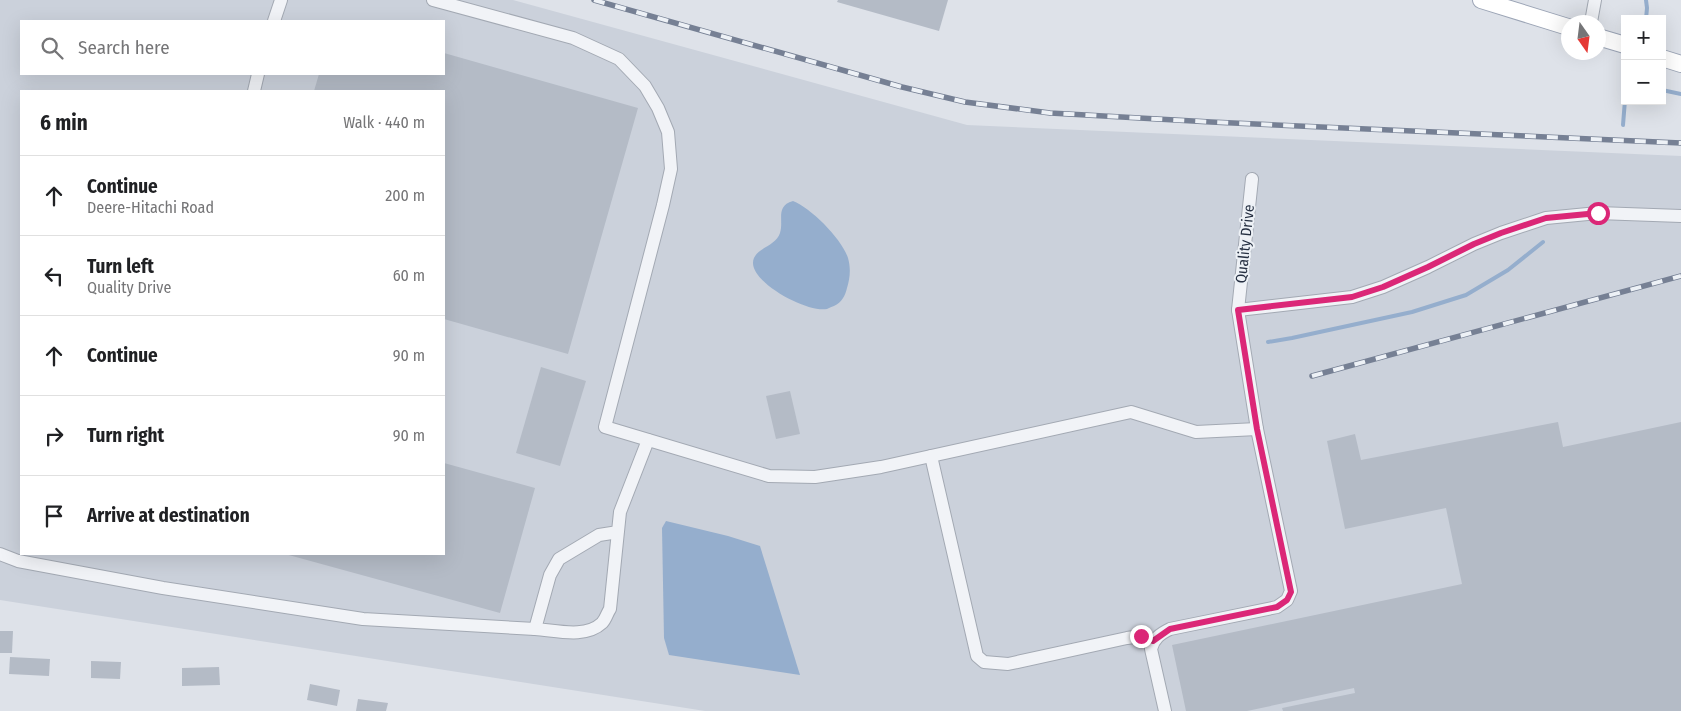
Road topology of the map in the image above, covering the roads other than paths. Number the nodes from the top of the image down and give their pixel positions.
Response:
1 (282, 0) edge
2 (433, 0) edge
3 (1481, 0) edge
4 (1595, 0) edge
5 (1593, 15) edge
6 (274, 20) edge
7 (1561, 25) edge
8 (1606, 39) edge
9 (1621, 44) edge
10 (1666, 59) edge
11 (1681, 64) edge
12 (258, 75) edge
13 (254, 90) edge
14 (1252, 179) dead end
15 (1681, 216) edge
16 (1238, 310) junction
17 (1257, 429) junction
18 (648, 440) junction
19 (931, 456) junction
20 (618, 532) junction
21 (0, 554) edge
22 (535, 629) junction
23 (1153, 641) junction
24 (1165, 711) edge

1 - 6 street
2 - 18 street
3 - 7 main road
4 - 5 street
8 - 9 main road
10 - 11 main road
12 - 13 street
14 - 16 street, Quality Drive
15 - 16 street
16 - 17 street, Quality Drive
17 - 19 street
17 - 23 street, Quality Drive
18 - 19 street
18 - 20 street
19 - 23 street
20 - 22 street
20 - 22 street
21 - 22 street
23 - 24 street

